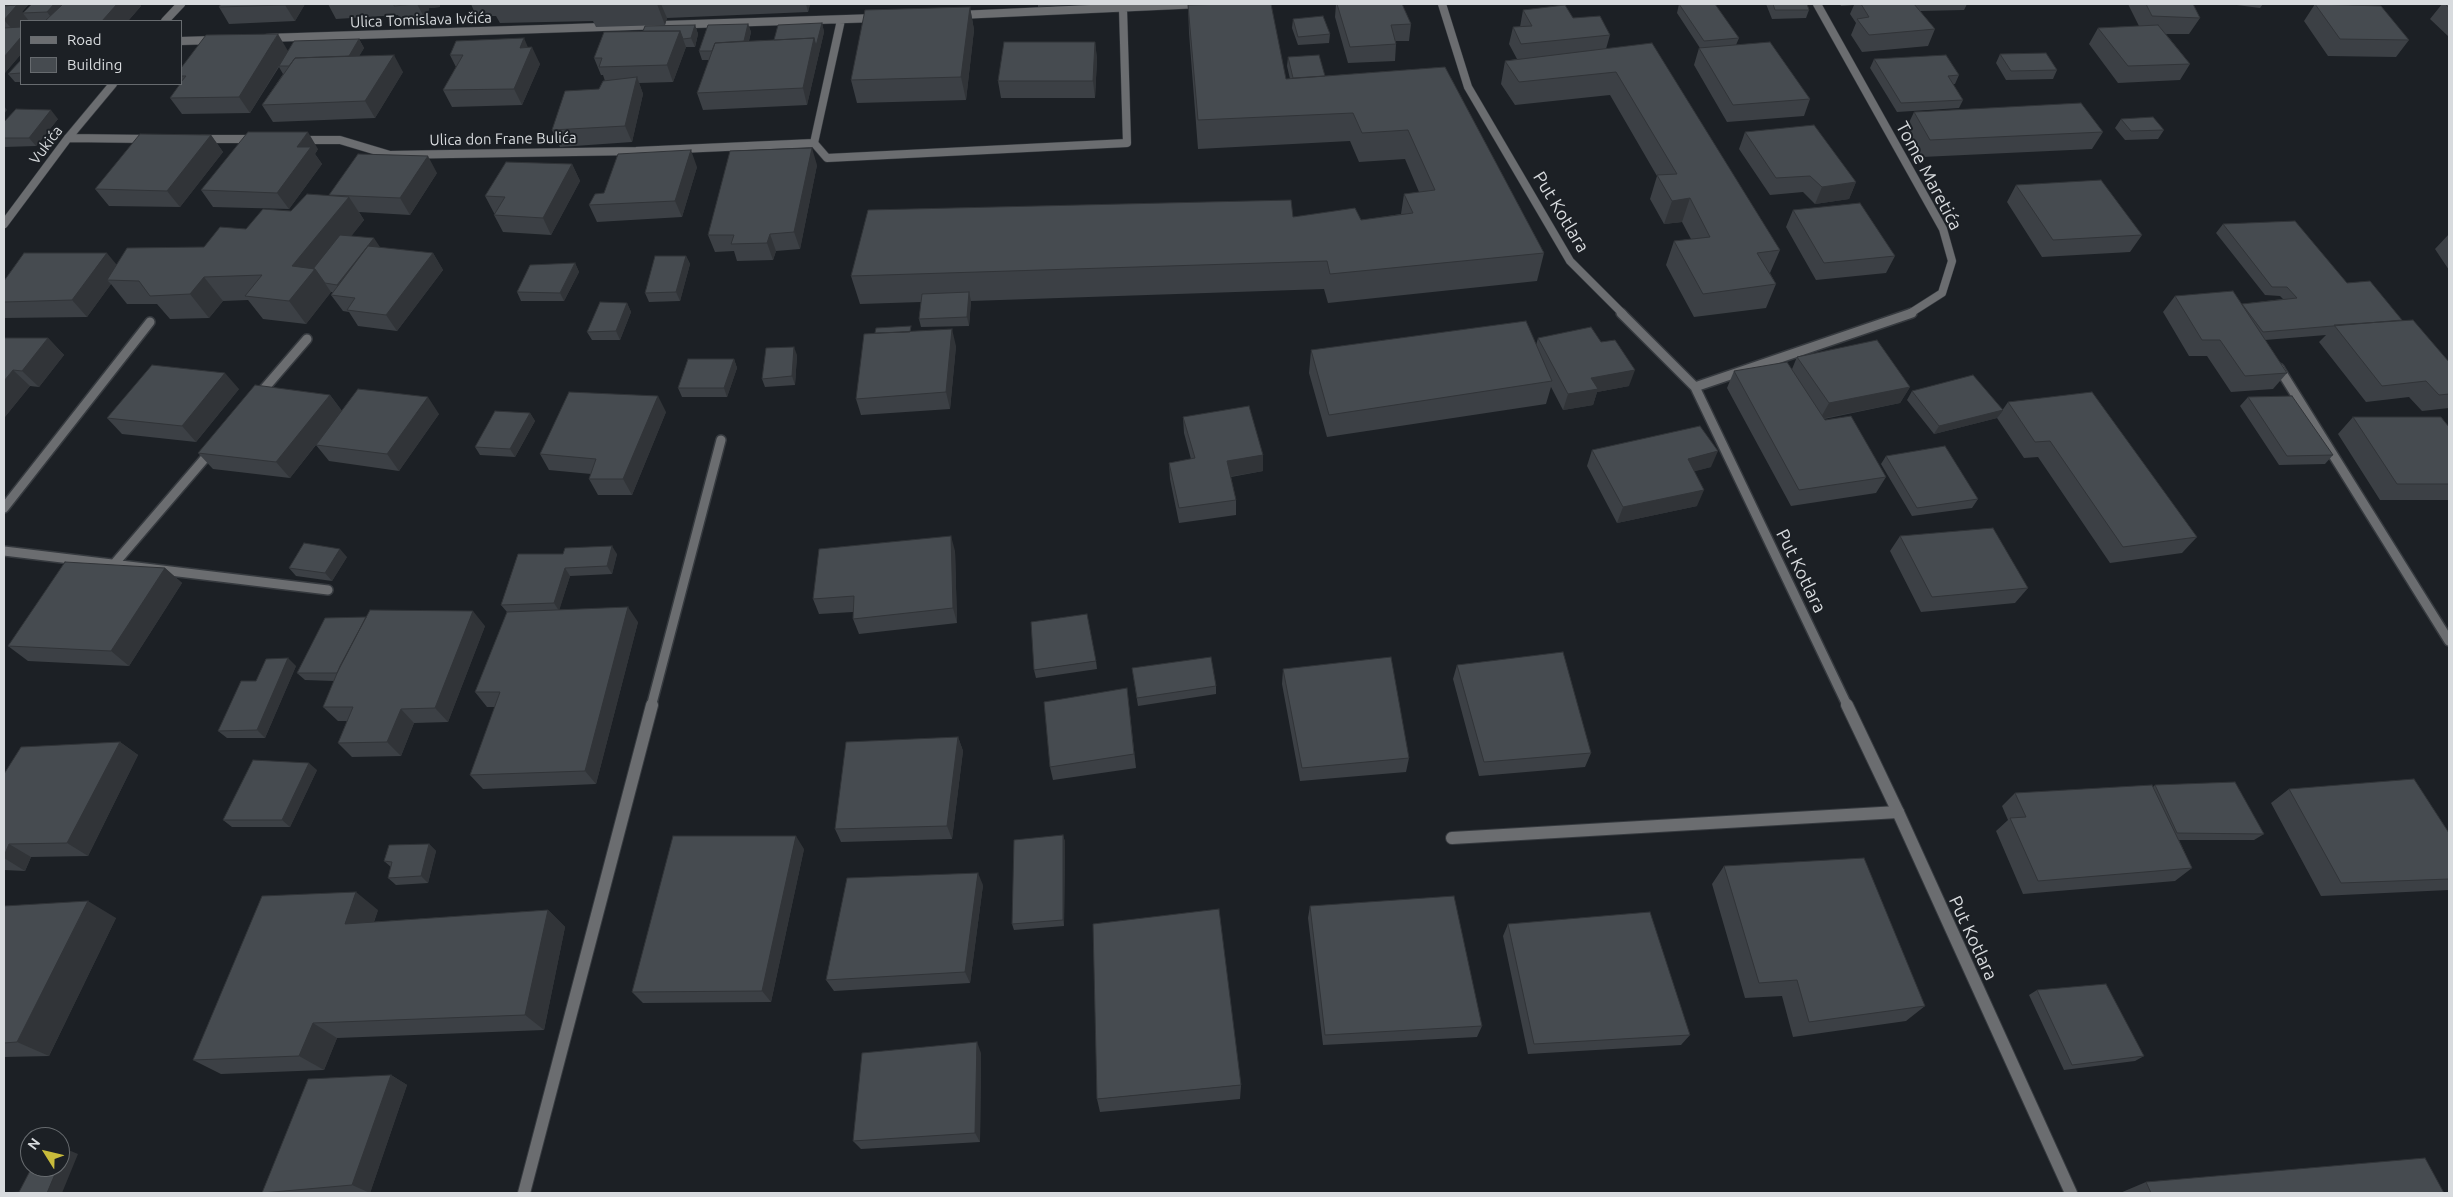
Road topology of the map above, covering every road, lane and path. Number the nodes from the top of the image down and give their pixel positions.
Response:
1 (180, 4) edge
2 (1201, 4) edge
3 (1442, 4) edge
4 (1817, 4) edge
5 (1123, 9) junction
6 (948, 16) edge
7 (890, 18) edge
8 (166, 20) edge
9 (841, 20) junction
10 (260, 39) edge
11 (221, 40) edge
12 (182, 41) edge
13 (112, 85) edge
14 (68, 138) junction
15 (156, 139) edge
16 (194, 139) edge
17 (263, 139) edge
18 (292, 140) edge
19 (814, 143) junction
20 (4, 224) edge
21 (150, 322) edge
22 (307, 339) dead end
23 (2280, 368) edge
24 (1695, 387) junction
25 (250, 406) edge
26 (721, 440) dead end
27 (218, 443) edge
28 (4, 508) edge
29 (4, 551) edge
30 (115, 563) junction
31 (328, 590) dead end
32 (2449, 641) edge
33 (1898, 812) junction
34 (1452, 838) dead end
35 (524, 1193) edge
36 (2071, 1193) edge

1 - 8 street
2 - 5 street
3 - 24 street, Put Kotlara
4 - 24 street, Tome Maretića
5 - 6 street
5 - 19 street
7 - 9 street, Ulica Tomislava Ivčića
9 - 10 street, Ulica Tomislava Ivčića
9 - 19 street
11 - 12 street
13 - 14 street, Vukića
14 - 15 street
14 - 20 street, Vukića
16 - 17 street
18 - 19 street, Ulica don Frane Bulića
21 - 28 street
22 - 25 street
23 - 32 street
24 - 33 street, Put Kotlara
26 - 35 street
27 - 30 street
29 - 30 street
30 - 31 street
33 - 34 street
33 - 36 street, Put Kotlara

